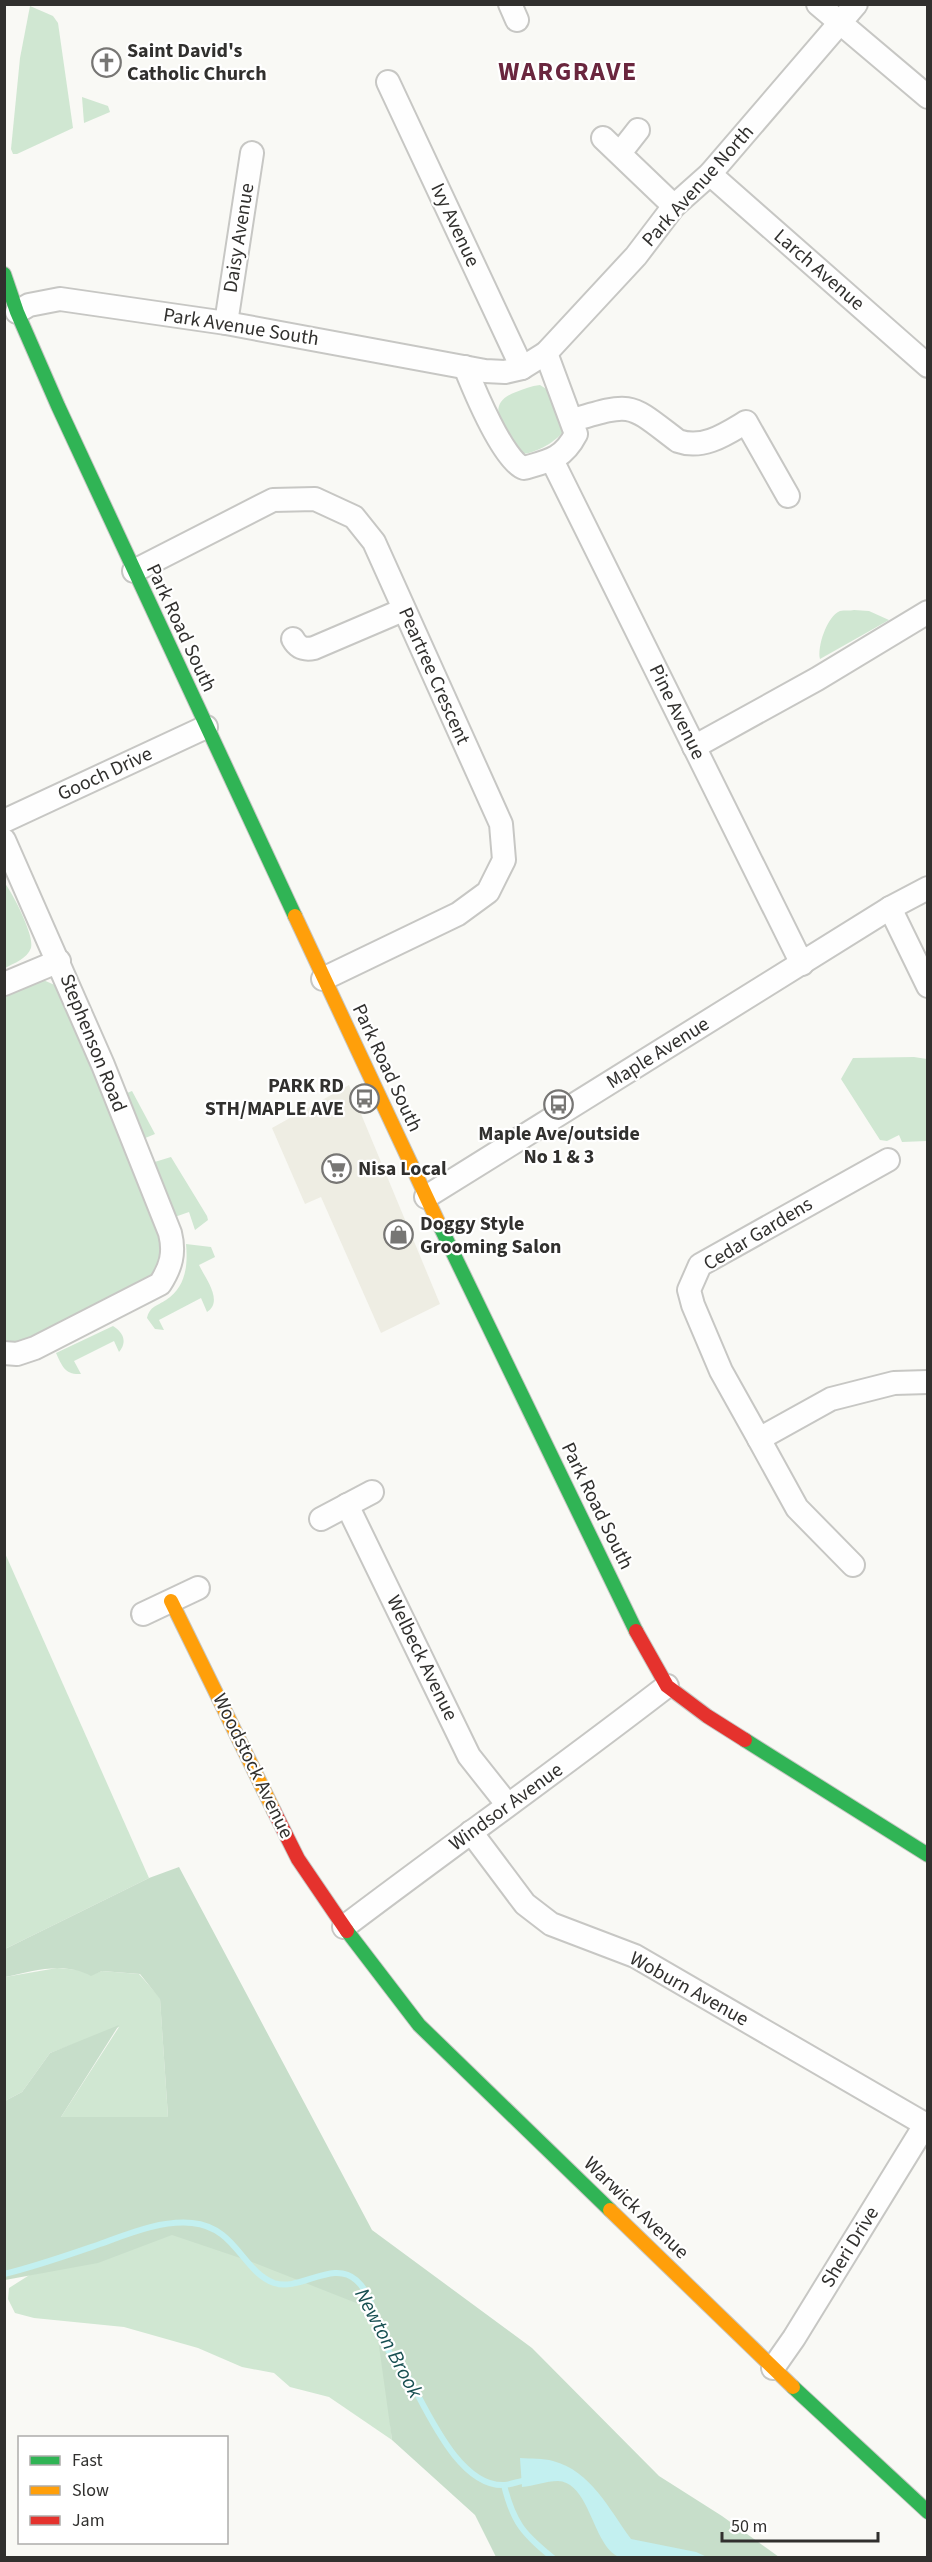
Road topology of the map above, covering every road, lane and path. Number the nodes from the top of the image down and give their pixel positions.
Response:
1 (819, 4) edge
2 (856, 4) edge
3 (840, 22) junction
4 (388, 82) dead end
5 (927, 97) edge
6 (638, 130) dead end
7 (603, 138) dead end
8 (252, 153) dead end
9 (620, 153) junction
10 (710, 174) junction
11 (675, 206) junction
12 (4, 274) edge
13 (17, 312) junction
14 (226, 323) junction
15 (546, 353) junction
16 (927, 366) edge
17 (465, 367) junction
18 (522, 368) junction
19 (573, 420) junction
20 (552, 460) junction
21 (788, 496) dead end
22 (134, 571) junction
23 (403, 610) junction
24 (927, 612) edge
25 (293, 639) dead end
26 (206, 727) junction
27 (694, 747) junction
28 (4, 821) edge
29 (4, 840) edge
30 (927, 888) edge
31 (890, 908) junction
32 (59, 961) junction
33 (802, 964) junction
34 (323, 979) junction
35 (4, 984) edge
36 (927, 986) edge
37 (888, 1160) dead end
38 (426, 1197) junction
39 (4, 1353) edge
40 (927, 1382) edge
41 (759, 1439) junction
42 (372, 1492) dead end
43 (347, 1505) junction
44 (321, 1519) dead end
45 (853, 1565) dead end
46 (198, 1587) dead end
47 (171, 1601) junction
48 (143, 1614) dead end
49 (667, 1686) junction
50 (507, 1804) junction
51 (471, 1832) junction
52 (927, 1856) edge
53 (344, 1927) junction
54 (926, 2126) edge
55 (773, 2368) junction
56 (924, 2500) edge

1 - 3 street
2 - 3 street, Park Avenue North
3 - 5 street
3 - 10 street, Park Avenue North
4 - 18 street, Ivy Avenue
6 - 9 street
7 - 9 street
8 - 14 street, Daisy Avenue
9 - 11 street
10 - 11 street, Park Avenue North
10 - 16 street, Larch Avenue
11 - 15 street, Park Avenue North
12 - 13 street, Park Road South
13 - 14 street, Park Avenue South
13 - 22 street, Park Road South
14 - 17 street, Park Avenue South
15 - 18 street, Park Avenue North
15 - 19 street
17 - 18 street, Park Avenue North
17 - 20 street
19 - 20 street
19 - 21 street
20 - 27 street, Pine Avenue
22 - 23 street, Peartree Crescent
22 - 26 street, Park Road South
23 - 25 street
23 - 34 street, Peartree Crescent
24 - 27 street
26 - 28 street, Gooch Drive
26 - 34 street, Park Road South
27 - 33 street, Pine Avenue
29 - 32 street, Stephenson Road
30 - 31 street, Maple Avenue
31 - 33 street, Maple Avenue
31 - 36 street
32 - 35 street
32 - 39 street, Stephenson Road
33 - 38 street, Maple Avenue
34 - 38 street, Park Road South
37 - 41 street, Cedar Gardens
38 - 49 street, Park Road South
40 - 41 street
41 - 45 street, Cedar Gardens
42 - 43 street
43 - 44 street
43 - 50 street, Welbeck Avenue
46 - 47 street
47 - 48 street
47 - 53 street, Woodstock Avenue
49 - 50 street, Windsor Avenue
49 - 52 street, Park Road South
50 - 51 street, Windsor Avenue
51 - 53 street, Windsor Avenue
51 - 54 street, Woburn Avenue
53 - 55 street, Warwick Avenue
54 - 55 street, Sheri Drive
55 - 56 street, Warwick Avenue

